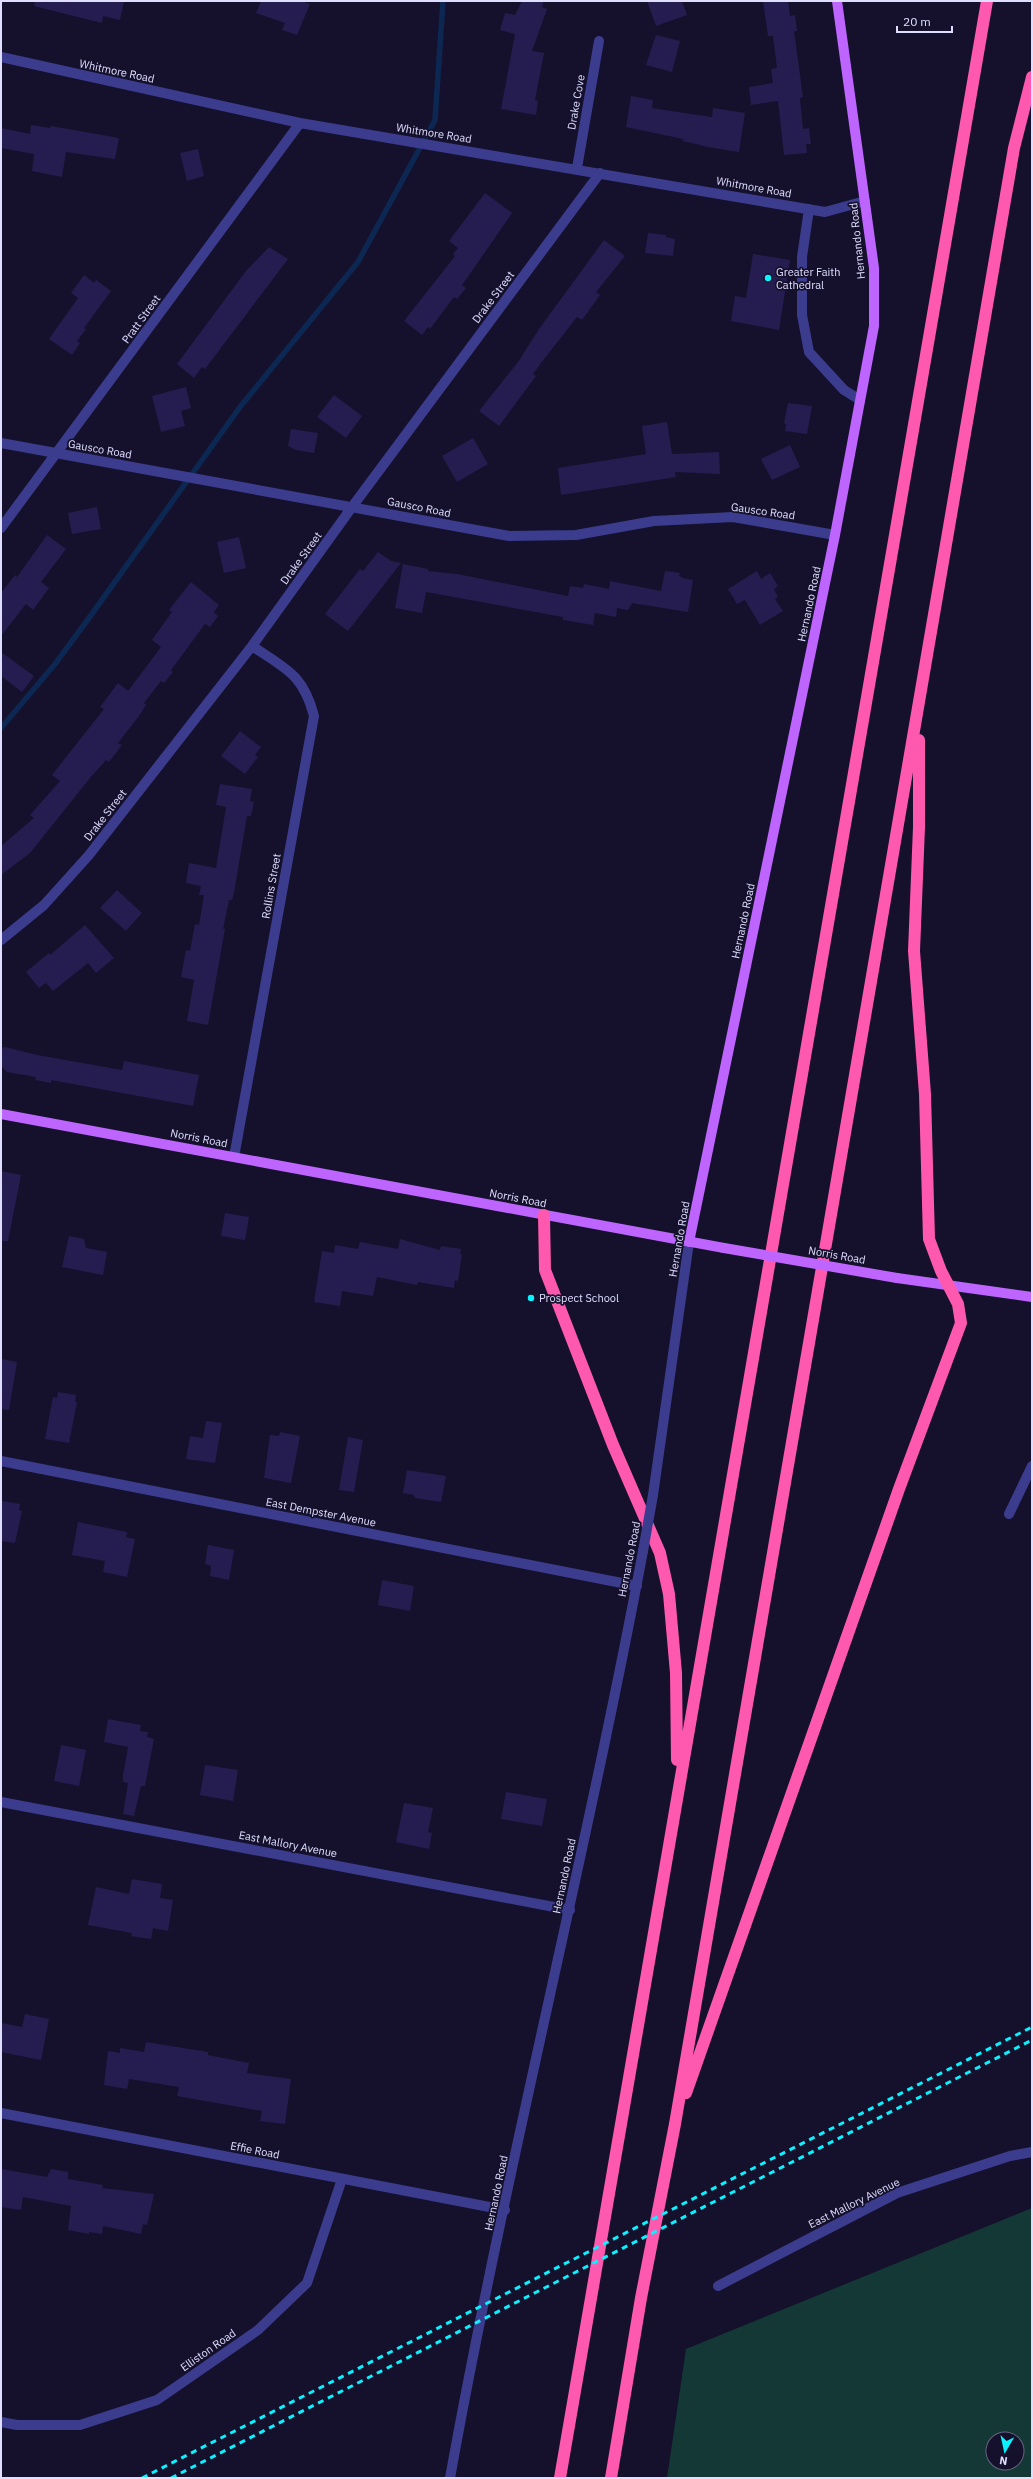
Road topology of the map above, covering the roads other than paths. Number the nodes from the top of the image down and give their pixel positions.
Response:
1 (837, 1) edge
2 (987, 1) edge
3 (599, 41) dead end
4 (1, 58) edge
5 (1032, 77) edge
6 (300, 123) junction
7 (577, 168) junction
8 (600, 173) junction
9 (865, 201) junction
10 (808, 209) junction
11 (860, 400) junction
12 (1, 443) edge
13 (57, 453) junction
14 (352, 507) junction
15 (1, 528) edge
16 (835, 535) junction
17 (252, 646) junction
18 (919, 707) junction
19 (1, 940) edge
20 (1, 1114) edge
21 (234, 1157) junction
22 (544, 1215) junction
23 (689, 1242) junction
24 (950, 1285) junction
25 (1032, 1297) edge
26 (1, 1461) edge
27 (1032, 1466) edge
28 (1009, 1514) dead end
29 (637, 1586) junction
30 (678, 1789) junction
31 (1, 1802) edge
32 (570, 1910) junction
33 (1, 2113) edge
34 (675, 2124) junction
35 (1032, 2152) edge
36 (342, 2178) junction
37 (505, 2210) junction
38 (718, 2286) dead end
39 (1, 2422) edge
40 (450, 2478) edge
41 (560, 2478) edge
42 (611, 2478) edge

1 - 9 main road, Hernando Road
2 - 30 highway
3 - 7 street, Drake Cove
4 - 6 street, Whitmore Road
5 - 18 highway
6 - 7 street, Whitmore Road
6 - 13 street, Pratt Street
7 - 8 street, Whitmore Road
8 - 10 street, Whitmore Road
8 - 14 street, Drake Street
9 - 10 street, Whitmore Road
9 - 11 main road, Hernando Road
10 - 11 street
11 - 16 main road, Hernando Road
12 - 13 street, Gausco Road
13 - 14 street, Gausco Road
13 - 15 street, Pratt Street
14 - 16 street, Gausco Road
14 - 17 street, Drake Street
16 - 23 main road, Hernando Road
17 - 19 street, Drake Street
17 - 21 street, Rollins Street
18 - 24 highway
18 - 34 highway
20 - 21 main road, Norris Road
21 - 22 main road, Norris Road
22 - 23 main road, Norris Road
22 - 30 highway
23 - 24 main road, Norris Road, bridge
23 - 29 street, Hernando Road, bridge
24 - 25 main road, Norris Road
24 - 34 highway
26 - 29 street, East Dempster Avenue
27 - 28 street
29 - 32 street, Hernando Road
30 - 41 highway
31 - 32 street, East Mallory Avenue
32 - 37 street, Hernando Road
33 - 36 street, Effie Road
34 - 42 highway
35 - 38 street, East Mallory Avenue
36 - 37 street, Effie Road
36 - 39 street, Elliston Road
37 - 40 street, Hernando Road

